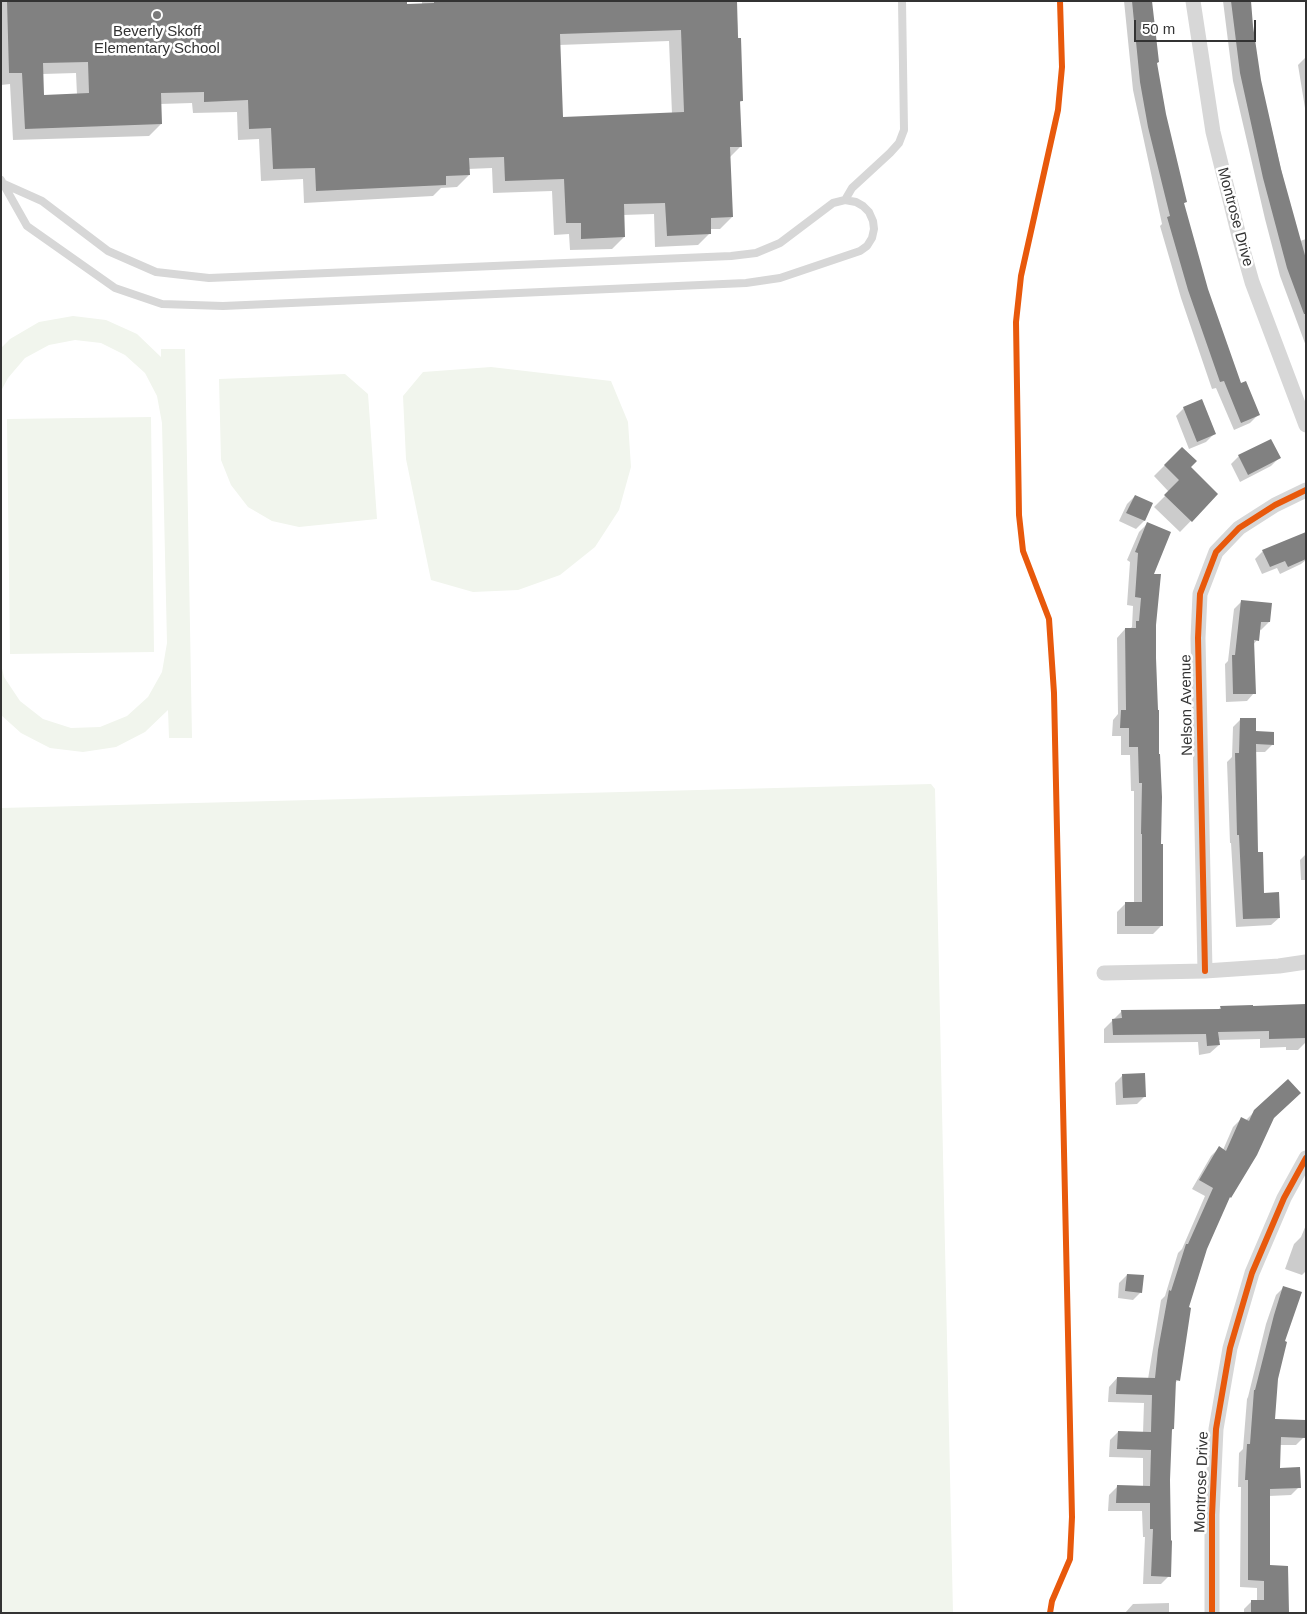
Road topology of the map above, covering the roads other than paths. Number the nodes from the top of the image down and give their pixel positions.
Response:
1 (902, 1) edge
2 (1193, 1) edge
3 (3, 182) edge
4 (845, 200) junction
5 (1306, 425) edge
6 (1306, 490) edge
7 (1306, 962) edge
8 (1205, 971) junction
9 (1104, 973) dead end
10 (1306, 1158) edge
11 (1212, 1613) edge

1 - 4 lane
2 - 5 street, Montrose Drive
3 - 4 lane
3 - 4 lane
6 - 8 street, Nelson Avenue
7 - 8 street
8 - 9 street
10 - 11 street, Montrose Drive

